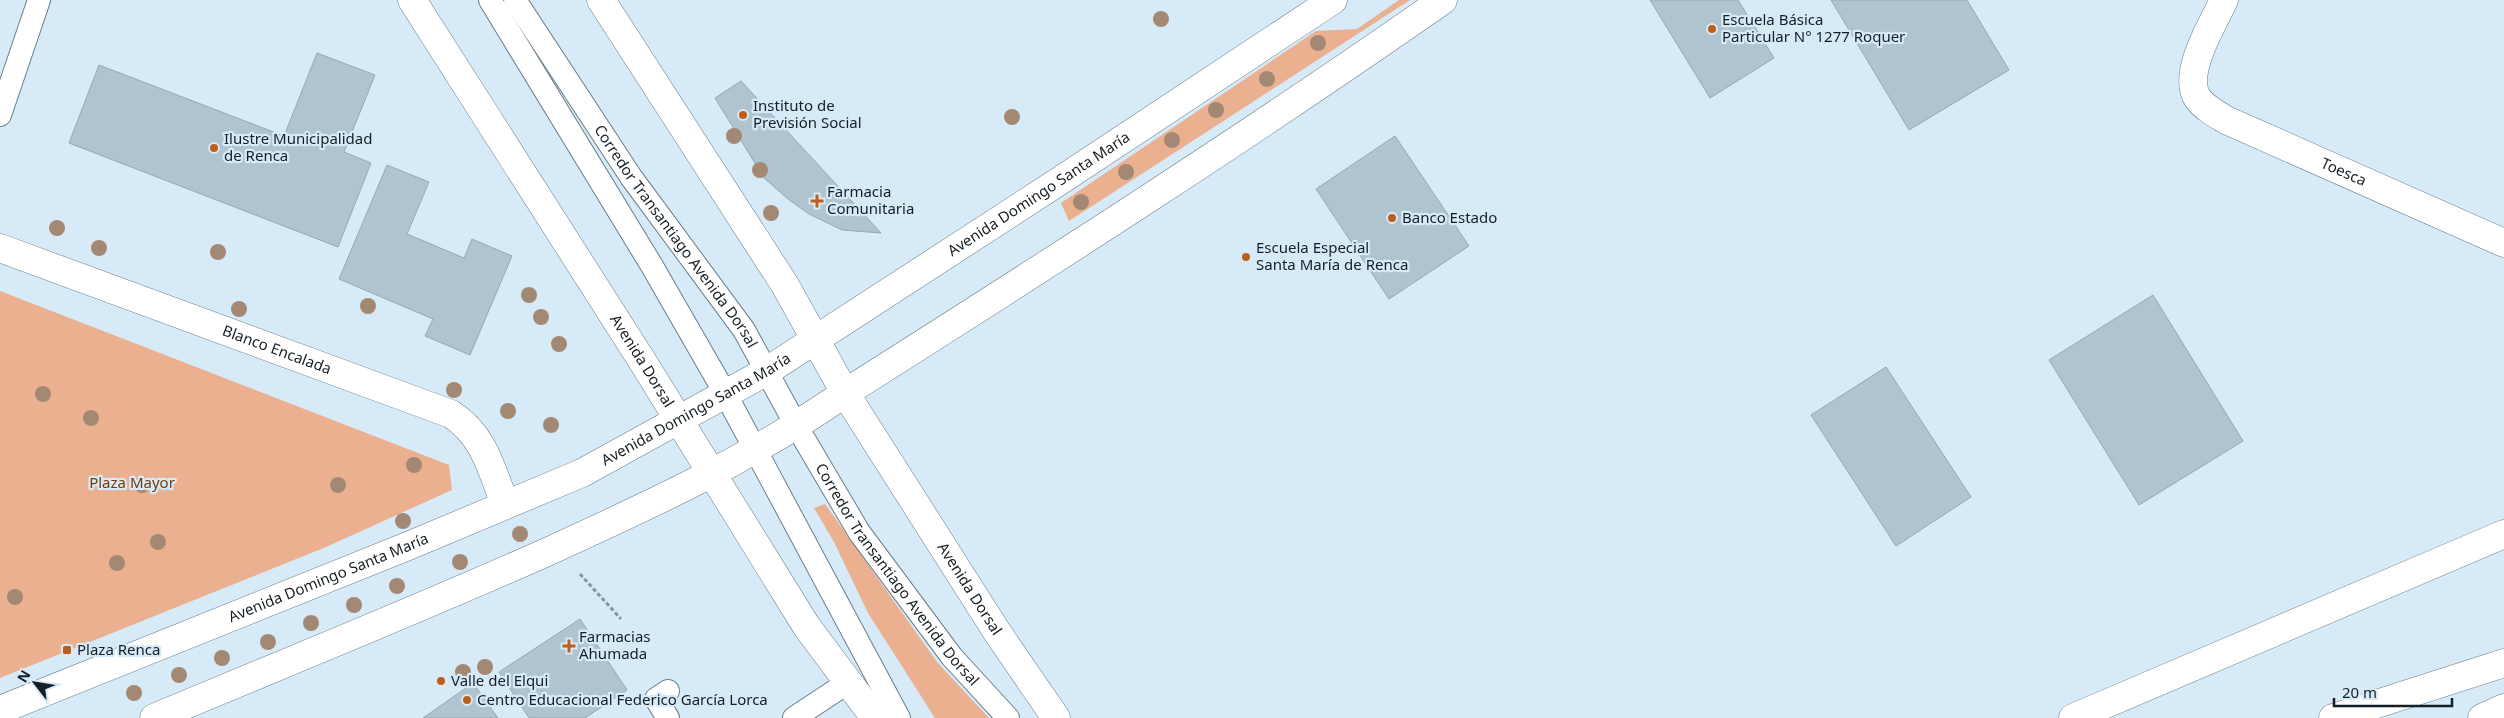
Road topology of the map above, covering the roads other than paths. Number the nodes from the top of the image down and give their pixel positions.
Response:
1 (39, 0) edge
2 (412, 0) edge
3 (490, 0) edge
4 (515, 0) edge
5 (601, 0) edge
6 (1334, 0) edge
7 (1443, 0) edge
8 (2224, 0) edge
9 (0, 115) edge
10 (2504, 243) edge
11 (0, 248) edge
12 (815, 338) junction
13 (767, 371) junction
14 (725, 393) junction
15 (845, 393) junction
16 (678, 421) junction
17 (797, 427) junction
18 (756, 450) junction
19 (711, 475) junction
20 (505, 505) junction
21 (2504, 534) edge
22 (2504, 663) edge
23 (847, 683) junction
24 (668, 691) dead end
25 (2504, 708) edge
26 (0, 710) edge
27 (154, 718) edge
28 (668, 718) edge
29 (794, 718) edge
30 (875, 718) edge
31 (899, 718) edge
32 (1008, 718) edge
33 (1056, 718) edge
34 (2073, 718) edge
35 (2333, 718) edge
36 (2482, 718) edge

1 - 9 lane
2 - 16 main road, Avenida Dorsal
3 - 14 lane, Corredor Transantiago Avenida Dorsal
4 - 13 lane, Corredor Transantiago Avenida Dorsal
5 - 12 main road, Avenida Dorsal
6 - 12 main road, Avenida Domingo Santa María
7 - 15 main road
8 - 10 main road, Toesca
11 - 20 main road, Blanco Encalada
12 - 13 main road, Avenida Domingo Santa María
12 - 15 main road, Avenida Dorsal
13 - 14 main road, Avenida Domingo Santa María
13 - 17 lane, Corredor Transantiago Avenida Dorsal
14 - 16 main road, Avenida Domingo Santa María
14 - 18 lane, Corredor Transantiago Avenida Dorsal
15 - 17 main road
15 - 33 main road, Avenida Dorsal
16 - 19 main road, Avenida Dorsal
16 - 20 main road, Avenida Domingo Santa María
17 - 18 main road
17 - 32 lane, Corredor Transantiago Avenida Dorsal
18 - 19 main road
18 - 31 lane, Corredor Transantiago Avenida Dorsal
19 - 23 main road, Avenida Dorsal
19 - 27 main road
20 - 26 main road, Avenida Domingo Santa María
21 - 34 main road
22 - 35 main road
23 - 29 lane
23 - 30 main road, Avenida Dorsal
24 - 28 lane
25 - 36 main road

